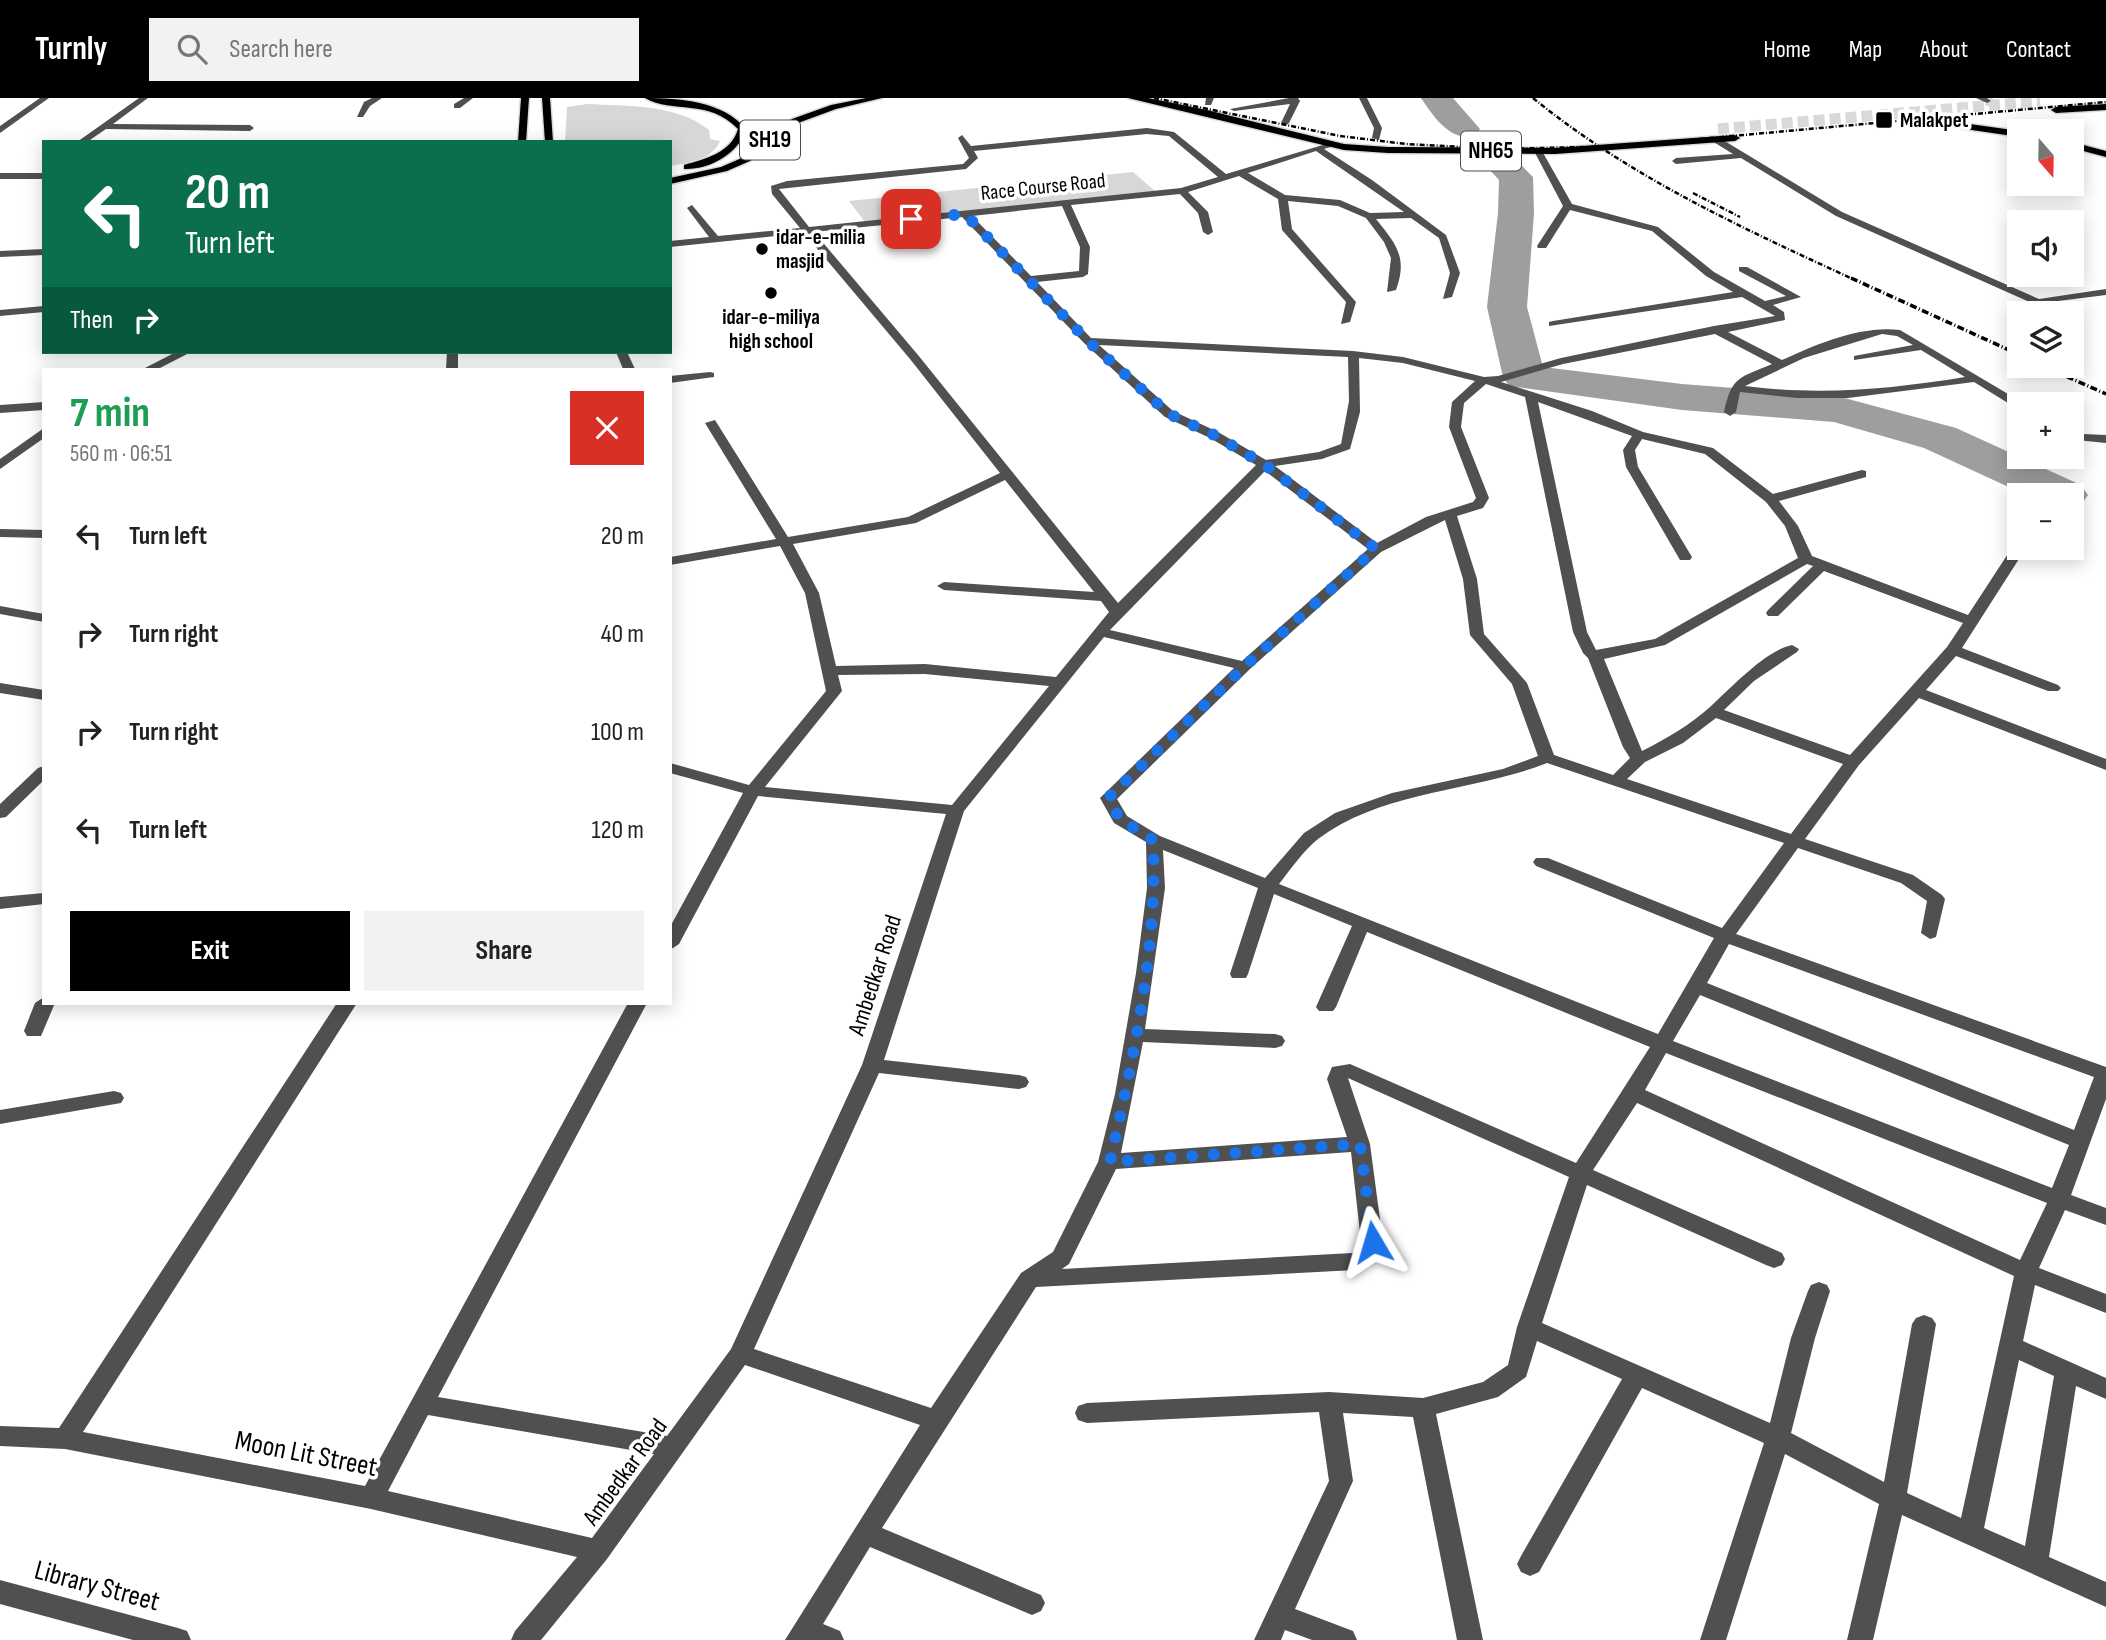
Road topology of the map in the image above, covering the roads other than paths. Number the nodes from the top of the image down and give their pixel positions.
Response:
1 (44, 98) edge
2 (144, 98) edge
3 (378, 98) edge
4 (469, 98) edge
5 (525, 98) edge
6 (546, 98) edge
7 (649, 98) edge
8 (1133, 98) edge
9 (1185, 98) edge
10 (1363, 98) edge
11 (2076, 98) edge
12 (874, 99) edge
13 (1209, 100) edge
14 (1295, 100) edge
15 (457, 106) dead end
16 (2106, 107) edge
17 (1234, 109) junction
18 (360, 115) dead end
19 (1285, 123) junction
20 (1948, 124) dead end
21 (103, 126) junction
22 (250, 128) dead end
23 (0, 130) edge
24 (2007, 132) edge
25 (1717, 134) junction
26 (962, 138) dead end
27 (1376, 138) junction
28 (1735, 138) tunnel mouth
29 (84, 140) edge
30 (522, 140) edge
31 (549, 140) edge
32 (1330, 144) junction
33 (2084, 148) edge
34 (969, 149) junction
35 (1318, 149) junction
36 (1538, 151) junction
37 (2106, 154) edge
38 (1740, 156) junction
39 (1676, 161) dead end
40 (42, 167) edge
41 (672, 169) edge
42 (1241, 173) junction
43 (30, 174) junction
44 (0, 176) edge
45 (42, 176) edge
46 (1225, 178) junction
47 (672, 181) edge
48 (1182, 191) junction
49 (1283, 198) junction
50 (1066, 204) junction
51 (1568, 206) junction
52 (692, 208) dead end
53 (965, 214) junction
54 (1413, 215) junction
55 (1369, 216) junction
56 (804, 229) junction
57 (1208, 232) dead end
58 (715, 239) junction
59 (672, 244) edge
60 (1542, 246) dead end
61 (42, 252) edge
62 (0, 254) edge
63 (1744, 269) dead end
64 (1027, 280) junction
65 (1391, 290) dead end
66 (2106, 292) edge
67 (1744, 293) junction
68 (2085, 295) junction
69 (1447, 297) dead end
70 (2106, 303) edge
71 (1765, 304) junction
72 (42, 309) edge
73 (0, 313) edge
74 (1345, 322) dead end
75 (1553, 324) dead end
76 (1714, 329) junction
77 (1088, 341) junction
78 (1922, 347) junction
79 (181, 354) edge
80 (1353, 354) junction
81 (1858, 358) dead end
82 (1781, 364) junction
83 (150, 368) edge
84 (710, 375) dead end
85 (1974, 379) junction
86 (672, 380) edge
87 (1491, 380) junction
88 (1735, 388) junction
89 (1531, 397) junction
90 (2007, 398) edge
91 (42, 406) edge
92 (0, 409) edge
93 (1730, 412) dead end
94 (710, 423) dead end
95 (42, 434) edge
96 (1639, 435) junction
97 (2084, 437) edge
98 (2106, 439) edge
99 (1264, 464) junction
100 (0, 465) edge
101 (1007, 474) junction
102 (1862, 474) dead end
103 (1771, 499) junction
104 (1450, 515) junction
105 (0, 533) edge
106 (42, 534) edge
107 (784, 541) junction
108 (1376, 549) junction
109 (1685, 557) dead end
110 (1806, 559) junction
111 (2012, 560) edge
112 (672, 561) edge
113 (1822, 565) junction
114 (944, 586) dead end
115 (1111, 605) junction
116 (0, 610) edge
117 (1773, 613) dead end
118 (42, 618) edge
119 (1973, 622) junction
120 (1101, 632) junction
121 (1792, 649) dead end
122 (1953, 650) junction
123 (1595, 656) junction
124 (1245, 666) junction
125 (830, 671) junction
126 (1060, 682) junction
127 (2053, 688) dead end
128 (1, 689) edge
129 (1917, 692) junction
130 (42, 695) edge
131 (1714, 712) junction
132 (1547, 758) junction
133 (1639, 759) junction
134 (1853, 762) junction
135 (2106, 765) edge
136 (672, 769) edge
137 (42, 773) edge
138 (1617, 780) junction
139 (753, 791) junction
140 (956, 810) junction
141 (0, 813) edge
142 (1153, 840) junction
143 (1795, 842) junction
144 (1542, 862) dead end
145 (1268, 885) junction
146 (42, 898) edge
147 (0, 903) edge
148 (1362, 923) junction
149 (1930, 933) dead end
150 (1725, 936) junction
151 (672, 940) edge
152 (1239, 974) dead end
153 (1696, 985) junction
154 (44, 1005) edge
155 (346, 1005) edge
156 (637, 1005) edge
157 (1326, 1007) dead end
158 (34, 1031) dead end
159 (1135, 1035) junction
160 (1275, 1041) dead end
161 (1662, 1044) junction
162 (872, 1065) junction
163 (2105, 1074) edge
164 (1019, 1082) dead end
165 (1633, 1093) junction
166 (114, 1098) dead end
167 (0, 1117) edge
168 (2080, 1141) junction
169 (1360, 1144) junction
170 (1110, 1162) junction
171 (1581, 1172) junction
172 (2059, 1199) junction
173 (2106, 1217) edge
174 (1774, 1259) dead end
175 (2026, 1272) junction
176 (1029, 1279) junction
177 (1819, 1291) dead end
178 (2106, 1304) edge
179 (1924, 1324) dead end
180 (1529, 1327) junction
181 (2010, 1346) junction
182 (740, 1354) junction
183 (2067, 1371) junction
184 (1637, 1374) junction
185 (2106, 1389) edge
186 (1329, 1402) junction
187 (422, 1404) junction
188 (1423, 1408) junction
189 (1087, 1413) dead end
190 (936, 1420) junction
191 (0, 1436) edge
192 (1778, 1438) junction
193 (65, 1439) junction
194 (673, 1447) junction
195 (371, 1498) junction
196 (1893, 1499) junction
197 (865, 1533) junction
198 (1970, 1533) junction
199 (598, 1551) junction
200 (2035, 1563) junction
201 (1530, 1564) dead end
202 (0, 1592) edge
203 (2106, 1595) edge
204 (1032, 1603) dead end
205 (1279, 1615) junction
206 (801, 1635) edge
207 (178, 1640) edge
208 (524, 1640) edge
209 (831, 1640) edge
210 (1267, 1640) edge
211 (1344, 1640) edge
212 (1470, 1640) edge
213 (1713, 1640) edge
214 (1860, 1640) edge

1 - 23 street
2 - 21 street
3 - 18 street
4 - 15 street
5 - 30 main road
6 - 31 main road
7 - 41 main road, SH19
8 - 32 highway, NH65
9 - 13 highway, NH65
10 - 27 street
11 - 16 highway
12 - 47 main road, SH19
13 - 17 highway, NH65
14 - 17 street
14 - 19 street
17 - 19 highway, NH65
19 - 27 highway, NH65
20 - 24 highway
21 - 22 street
21 - 29 street
25 - 27 highway, NH65
25 - 28 highway, NH65
25 - 36 highway, NH65
25 - 38 street
26 - 34 street
32 - 35 street, Race Course Road
32 - 36 highway, NH65
33 - 37 highway
34 - 46 street
34 - 56 street
35 - 42 street, Race Course Road
35 - 54 street
36 - 51 street
38 - 39 street
38 - 68 street
40 - 43 street
42 - 46 street, Race Course Road
42 - 49 street
43 - 44 street
43 - 45 street
46 - 48 street, Race Course Road
48 - 50 street, Race Course Road
48 - 57 street
49 - 55 street
49 - 74 street
50 - 53 street, Race Course Road
50 - 64 street
51 - 60 street
51 - 67 street
52 - 58 street
53 - 56 street, Race Course Road
53 - 64 street
54 - 55 street
54 - 69 street
55 - 65 street
56 - 58 street, Race Course Road
56 - 101 street
58 - 59 street, Race Course Road
61 - 62 street
63 - 71 street
64 - 77 street
66 - 68 street
67 - 71 street
67 - 75 street
68 - 70 street
71 - 76 street
72 - 73 street
76 - 82 street
76 - 87 street
77 - 80 street
77 - 99 street
78 - 81 street
78 - 82 street
78 - 85 street
79 - 83 street
80 - 87 street
80 - 99 street
82 - 88 street
84 - 86 street
85 - 88 street
85 - 90 street
87 - 89 street
87 - 104 street
88 - 93 street
89 - 96 street
89 - 123 street
91 - 92 street
94 - 107 street
95 - 100 street
96 - 103 street
96 - 109 street
97 - 98 street
99 - 108 street
99 - 115 street, Ambedkar Road
101 - 107 street
101 - 115 street
102 - 103 street
103 - 110 street
104 - 108 street
104 - 132 street
105 - 106 street
107 - 112 street
107 - 125 street
108 - 124 street
110 - 113 street
110 - 123 street
111 - 119 street
113 - 117 street
113 - 119 street
114 - 115 street
115 - 120 street, Ambedkar Road
116 - 118 street
119 - 122 street
120 - 124 street
120 - 126 street, Ambedkar Road
121 - 131 street
122 - 127 street
122 - 129 street
123 - 133 street
124 - 142 street
125 - 126 street
125 - 139 street
126 - 140 street, Ambedkar Road
128 - 130 street
129 - 134 street
129 - 135 street
131 - 133 street
131 - 134 street
132 - 138 street
132 - 145 street
133 - 138 street
134 - 143 street
136 - 139 street
137 - 141 street
138 - 143 street
139 - 140 street
139 - 151 street
140 - 162 street, Ambedkar Road
142 - 145 street
142 - 159 street
143 - 149 street
143 - 150 street
144 - 150 street
145 - 148 street
145 - 152 street
146 - 147 street
148 - 157 street
148 - 161 street
150 - 153 street
150 - 163 street
153 - 161 street
153 - 168 street
154 - 158 street
155 - 193 street
156 - 187 street
159 - 160 street
159 - 170 street
161 - 165 street
161 - 172 street
162 - 164 street
162 - 182 street, Ambedkar Road
163 - 168 street
165 - 171 street
165 - 175 street
166 - 167 street
168 - 172 street
169 - 170 street
169 - 171 street
169 - 176 street
170 - 176 street
171 - 174 street
171 - 180 street
172 - 173 street
172 - 175 street
175 - 178 street
175 - 181 street
176 - 190 street
177 - 192 street
179 - 196 street
180 - 184 street
180 - 188 street
181 - 183 street
181 - 198 street
182 - 190 street
182 - 194 street, Ambedkar Road
183 - 185 street
183 - 200 street
184 - 192 street
184 - 201 street
186 - 188 street
186 - 189 street
186 - 205 street
187 - 194 street
187 - 195 street
188 - 212 street
190 - 197 street
191 - 193 street, Moon Lit Street
192 - 196 street
192 - 213 street
193 - 195 street, Moon Lit Street
194 - 199 street, Ambedkar Road
195 - 199 street, Moon Lit Street
196 - 198 street
196 - 214 street
197 - 204 street
197 - 206 street
198 - 200 street
199 - 208 street, Ambedkar Road
200 - 203 street
202 - 207 street, Library Street
205 - 210 street
205 - 211 street
206 - 209 street

